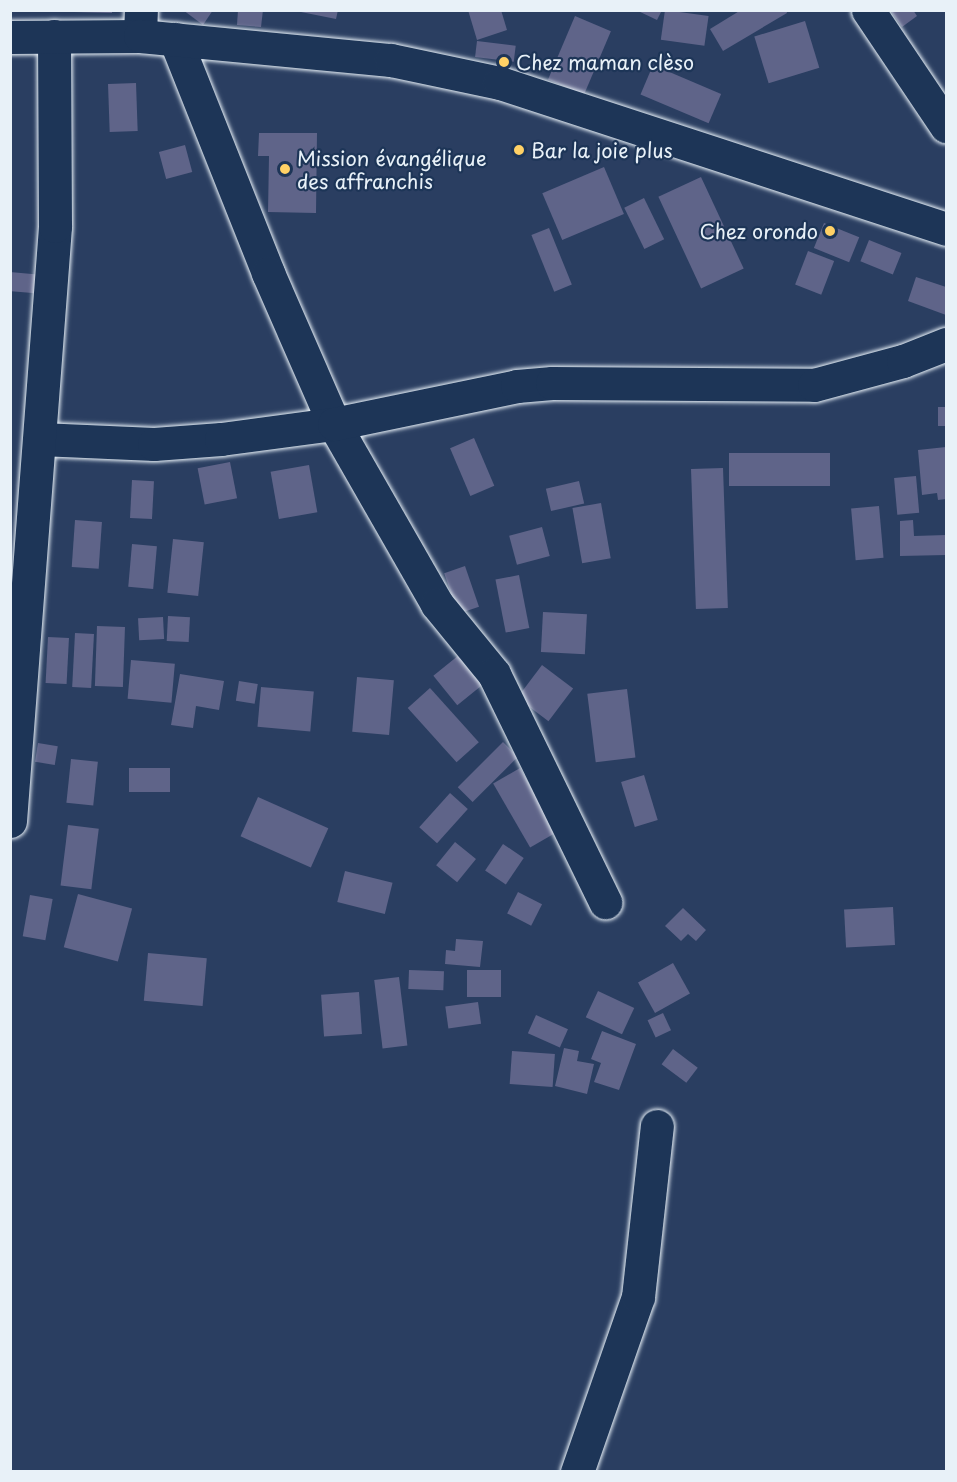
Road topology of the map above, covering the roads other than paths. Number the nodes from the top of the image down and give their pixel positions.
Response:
1 (868, 10) edge
2 (141, 23) edge
3 (54, 36) junction
4 (10, 37) edge
5 (175, 39) junction
6 (946, 126) edge
7 (946, 228) edge
8 (946, 344) edge
9 (334, 424) junction
10 (40, 439) junction
11 (22, 506) edge
12 (10, 821) edge
13 (605, 902) dead end
14 (657, 1126) dead end
15 (577, 1472) edge

1 - 6 street
2 - 3 street
2 - 5 street
3 - 4 street
3 - 10 street
5 - 7 street
5 - 9 street
8 - 9 street
9 - 10 street
9 - 13 street
10 - 11 street
11 - 12 street
14 - 15 street

